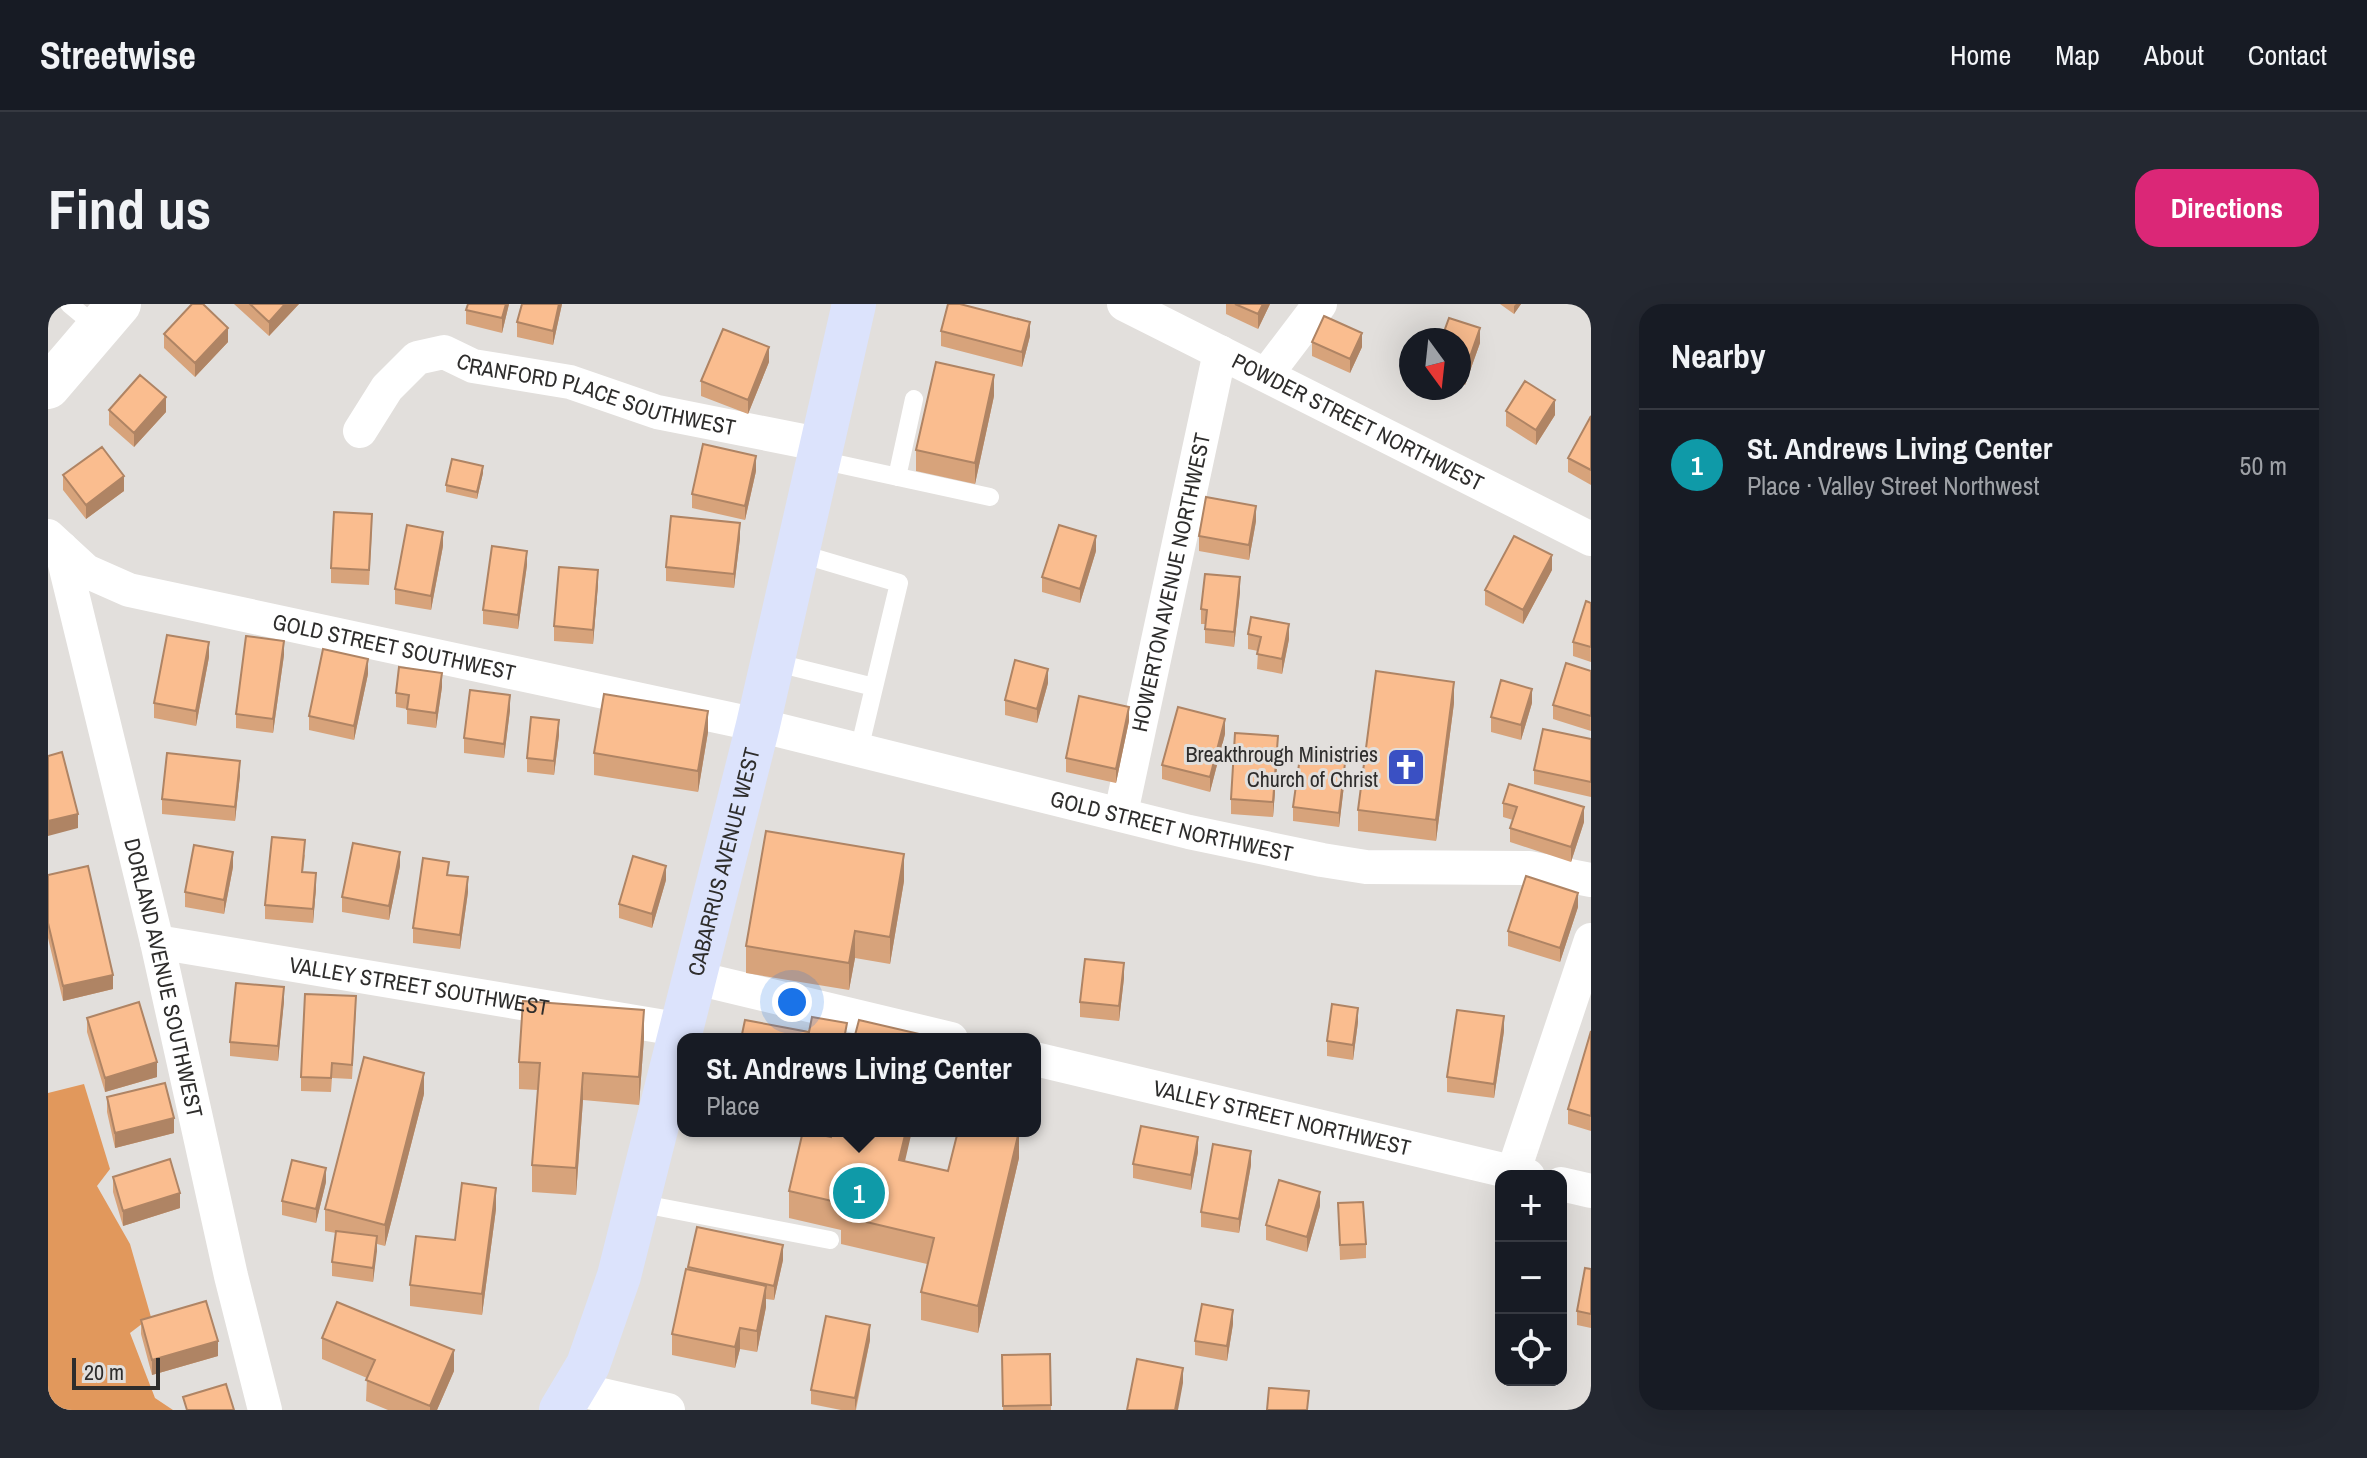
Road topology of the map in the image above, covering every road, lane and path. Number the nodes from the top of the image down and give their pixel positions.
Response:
1 (854, 304) edge
2 (1124, 304) edge
3 (1320, 304) edge
4 (95, 312) edge
5 (1220, 352) junction
6 (1266, 375) junction
7 (48, 387) edge
8 (914, 399) dead end
9 (360, 431) dead end
10 (822, 452) junction
11 (897, 477) junction
12 (990, 497) dead end
13 (1591, 539) edge
14 (54, 542) edge
15 (798, 553) junction
16 (773, 662) junction
17 (874, 687) junction
18 (758, 725) junction
19 (859, 750) junction
20 (1121, 813) junction
21 (1591, 880) edge
22 (1591, 940) edge
23 (157, 942) junction
24 (696, 978) junction
25 (683, 1030) junction
26 (682, 1033) edge
27 (926, 1033) edge
28 (677, 1053) edge
29 (1041, 1060) edge
30 (1503, 1170) edge
31 (1521, 1170) edge
32 (1567, 1185) edge
33 (1591, 1191) edge
34 (638, 1203) junction
35 (830, 1240) dead end
36 (568, 1399) edge
37 (265, 1410) edge
38 (668, 1410) edge

1 - 10 main road, CABARRUS AVENUE WEST
2 - 5 street, POWDER STREET NORTHWEST
3 - 6 street
4 - 7 street
5 - 6 street, POWDER STREET NORTHWEST
5 - 20 street, HOWERTON AVENUE NORTHWEST
6 - 13 street, POWDER STREET NORTHWEST
8 - 11 lane
9 - 10 street, CRANFORD PLACE SOUTHWEST
10 - 11 lane
10 - 15 main road, CABARRUS AVENUE WEST
11 - 12 lane
14 - 18 street, GOLD STREET SOUTHWEST
14 - 23 street, DORLAND AVENUE SOUTHWEST
15 - 16 main road, CABARRUS AVENUE WEST
15 - 17 lane
16 - 17 lane
16 - 18 main road, CABARRUS AVENUE WEST
17 - 19 lane
18 - 19 street, GOLD STREET NORTHWEST
18 - 24 main road, CABARRUS AVENUE WEST
19 - 20 street, GOLD STREET NORTHWEST
20 - 21 street, GOLD STREET NORTHWEST
22 - 31 street
23 - 25 street, VALLEY STREET SOUTHWEST
23 - 37 street, DORLAND AVENUE SOUTHWEST
24 - 25 main road, CABARRUS AVENUE WEST
24 - 27 street
25 - 26 main road, CABARRUS AVENUE WEST
28 - 34 main road, CABARRUS AVENUE WEST
29 - 30 street, VALLEY STREET NORTHWEST
32 - 33 street
34 - 35 lane
34 - 36 main road, CABARRUS AVENUE WEST
36 - 38 street

